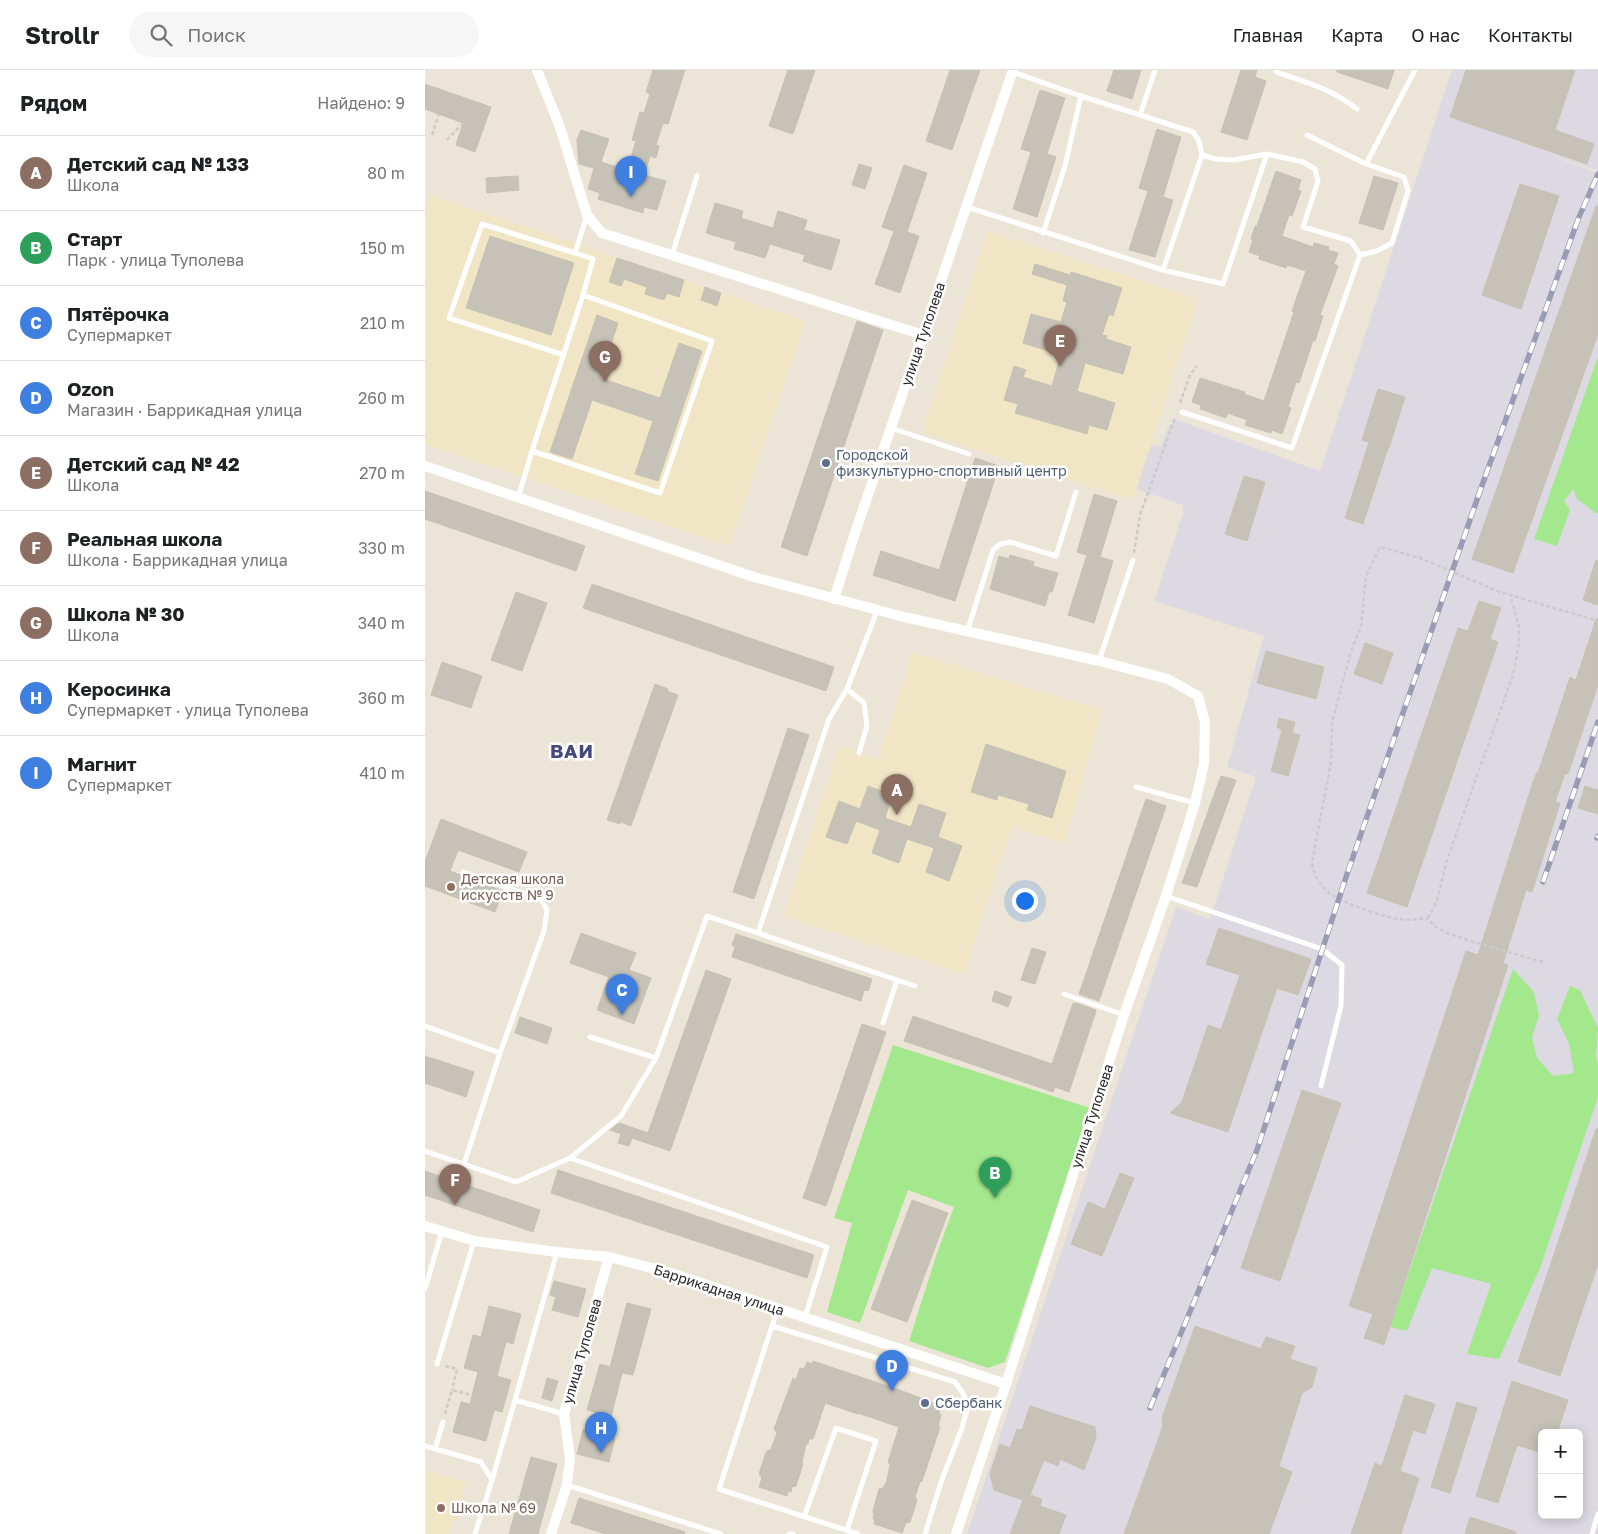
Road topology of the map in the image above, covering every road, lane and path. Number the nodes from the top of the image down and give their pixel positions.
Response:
1 (537, 70) edge
2 (1155, 70) edge
3 (1276, 70) edge
4 (1415, 70) edge
5 (1013, 71) edge
6 (1081, 96) junction
7 (1357, 109) dead end
8 (439, 114) dead end
9 (1140, 115) junction
10 (463, 123) dead end
11 (432, 135) dead end
12 (1307, 135) dead end
13 (447, 140) dead end
14 (1267, 154) junction
15 (1202, 155) junction
16 (1366, 164) junction
17 (697, 176) dead end
18 (966, 207) junction
19 (587, 215) junction
20 (1043, 232) junction
21 (575, 253) junction
22 (1360, 255) junction
23 (672, 256) junction
24 (1163, 270) junction
25 (583, 295) junction
26 (923, 335) junction
27 (564, 355) junction
28 (1197, 366) dead end
29 (1180, 403) dead end
30 (1179, 412) joint
31 (891, 428) junction
32 (532, 451) junction
33 (969, 454) dead end
34 (425, 466) edge
35 (1076, 492) dead end
36 (518, 498) junction
37 (1133, 560) joint
38 (1509, 595) junction
39 (834, 599) junction
40 (877, 610) junction
41 (1598, 621) edge
42 (966, 632) junction
43 (1099, 661) junction
44 (847, 689) junction
45 (859, 753) dead end
46 (1136, 787) dead end
47 (1195, 803) junction
48 (463, 872) dead end
49 (1166, 896) junction
50 (1428, 918) junction
51 (758, 933) junction
52 (1543, 962) dead end
53 (897, 980) junction
54 (915, 986) dead end
55 (1064, 994) dead end
56 (1124, 1015) junction
57 (883, 1023) dead end
58 (425, 1026) edge
59 (591, 1037) dead end
60 (500, 1053) junction
61 (656, 1058) junction
62 (1321, 1086) dead end
63 (425, 1151) edge
64 (570, 1158) junction
65 (464, 1164) junction
66 (425, 1226) edge
67 (442, 1232) junction
68 (475, 1241) junction
69 (557, 1252) junction
70 (609, 1257) junction
71 (425, 1289) edge
72 (778, 1308) junction
73 (805, 1317) junction
74 (772, 1326) junction
75 (437, 1364) joint
76 (1006, 1384) junction
77 (452, 1390) junction
78 (472, 1395) dead end
79 (515, 1400) junction
80 (564, 1414) junction
81 (443, 1422) joint
82 (425, 1446) edge
83 (435, 1449) junction
84 (492, 1480) junction
85 (567, 1485) junction
86 (1598, 1514) edge
87 (804, 1517) junction
88 (847, 1530) junction
89 (475, 1534) edge
90 (551, 1534) edge
91 (721, 1534) edge
92 (789, 1534) edge
93 (793, 1534) edge
94 (858, 1534) edge
95 (925, 1534) edge
96 (956, 1534) edge
97 (1592, 1534) edge

1 - 19 street
2 - 9 lane
3 - 7 lane
4 - 16 lane
5 - 6 lane
5 - 18 street, улица Туполева
6 - 9 lane
6 - 20 lane
8 - 11 path
9 - 15 lane
10 - 13 path
12 - 16 lane
14 - 15 lane
14 - 22 lane
14 - 24 lane
15 - 24 lane
16 - 22 lane
17 - 23 lane
18 - 20 lane
18 - 26 street, улица Туполева
19 - 21 lane
19 - 23 street
20 - 24 lane
21 - 25 lane
21 - 27 lane
22 - 30 lane
23 - 26 street
25 - 27 lane
25 - 32 lane
26 - 31 street, улица Туполева
27 - 32 lane
28 - 29 path
30 - 37 path
31 - 33 lane
31 - 39 street, улица Туполева
32 - 36 lane
34 - 36 street
35 - 42 lane
36 - 39 street
37 - 43 lane
38 - 41 path
38 - 50 path
38 - 50 path
39 - 40 street
40 - 42 street
40 - 44 lane
42 - 43 street
43 - 47 street, улица Туполева
44 - 45 lane
44 - 51 lane
46 - 47 lane
47 - 49 street, улица Туполева
48 - 60 lane
49 - 56 street, улица Туполева
49 - 62 lane
50 - 52 path
51 - 53 lane
51 - 61 lane
53 - 54 lane
53 - 57 lane
55 - 56 lane
56 - 76 street, улица Туполева
58 - 60 lane
59 - 61 lane
60 - 65 lane
61 - 64 lane
63 - 65 lane
64 - 65 lane
64 - 73 lane
66 - 67 street, Баррикадная улица
67 - 68 street, Баррикадная улица
67 - 71 lane
68 - 69 street, Баррикадная улица
68 - 75 lane
69 - 70 street, Баррикадная улица
69 - 79 lane
70 - 72 street, Баррикадная улица
70 - 80 street, улица Туполева
72 - 73 street, Баррикадная улица
72 - 74 lane
73 - 76 street, Баррикадная улица
74 - 87 lane
74 - 95 lane
75 - 77 path
76 - 96 street, улица Туполева
77 - 78 path
77 - 81 path
79 - 80 lane
79 - 84 lane
80 - 85 street, улица Туполева
81 - 83 lane
82 - 83 lane
83 - 84 lane
84 - 89 lane
85 - 90 street, улица Туполева
85 - 91 lane
86 - 97 lane
87 - 88 lane
87 - 88 lane
88 - 94 lane
92 - 93 lane

